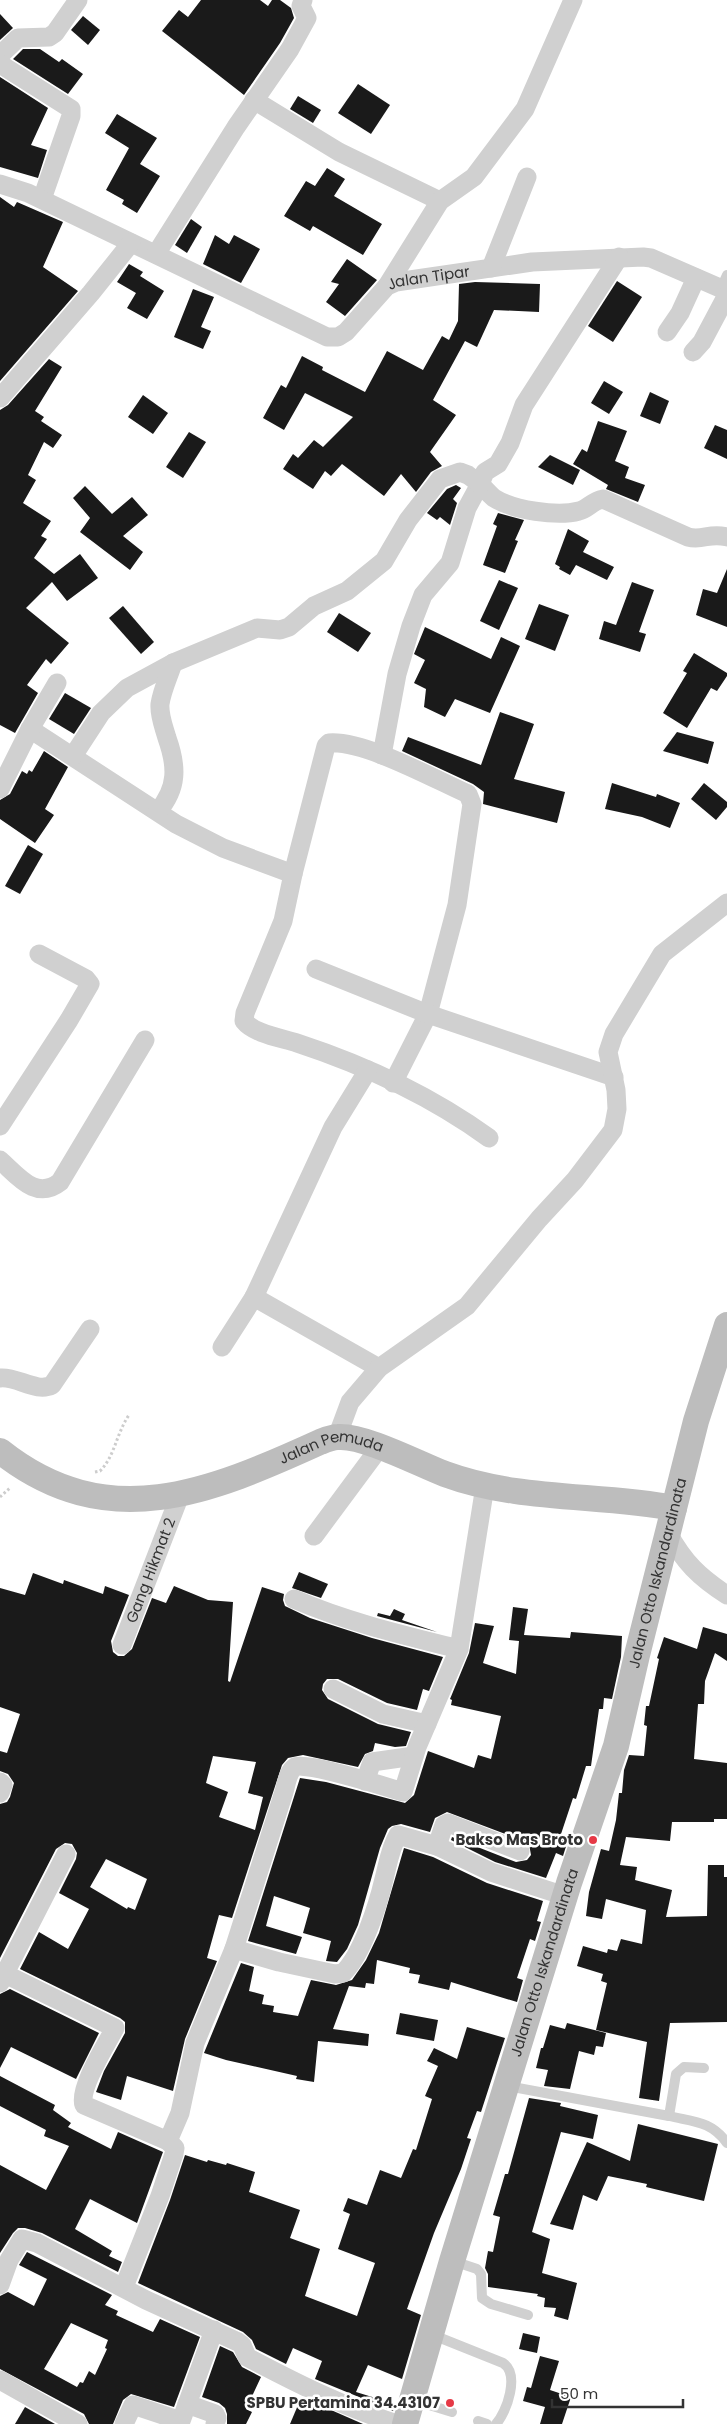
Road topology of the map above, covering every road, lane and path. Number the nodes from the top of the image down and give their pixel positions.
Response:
1 (78, 0) edge
2 (303, 0) edge
3 (572, 0) edge
4 (0, 55) edge
5 (0, 64) edge
6 (254, 100) junction
7 (527, 177) dead end
8 (0, 184) edge
9 (42, 199) junction
10 (440, 201) junction
11 (131, 243) junction
12 (156, 254) junction
13 (619, 257) junction
14 (490, 268) junction
15 (696, 278) junction
16 (387, 286) junction
17 (726, 287) edge
18 (667, 332) dead end
19 (693, 352) dead end
20 (0, 398) edge
21 (480, 484) junction
22 (727, 537) edge
23 (174, 663) junction
24 (57, 683) dead end
25 (30, 728) junction
26 (382, 755) junction
27 (74, 756) junction
28 (0, 790) edge
29 (158, 811) junction
30 (293, 874) junction
31 (727, 903) edge
32 (39, 954) dead end
33 (316, 969) dead end
34 (428, 1014) junction
35 (145, 1040) dead end
36 (368, 1070) junction
37 (614, 1077) junction
38 (393, 1083) junction
39 (0, 1126) edge
40 (489, 1138) dead end
41 (0, 1160) edge
42 (254, 1298) junction
43 (727, 1325) edge
44 (90, 1329) dead end
45 (222, 1347) dead end
46 (379, 1368) junction
47 (0, 1378) edge
48 (129, 1415) dead end
49 (336, 1437) junction
50 (380, 1447) junction
51 (0, 1451) edge
52 (90, 1471) dead end
53 (485, 1486) junction
54 (11, 1487) dead end
55 (180, 1496) junction
56 (0, 1497) edge
57 (674, 1508) junction
58 (668, 1533) junction
59 (314, 1536) dead end
60 (727, 1595) edge
61 (294, 1599) dead end
62 (122, 1645) dead end
63 (459, 1649) junction
64 (333, 1689) dead end
65 (427, 1724) junction
66 (414, 1756) junction
67 (365, 1781) junction
68 (0, 1782) edge
69 (0, 1793) edge
70 (437, 1846) junction
71 (520, 1851) dead end
72 (66, 1854) dead end
73 (565, 1896) junction
74 (234, 1949) junction
75 (1, 1980) edge
76 (704, 2068) dead end
77 (506, 2086) junction
78 (669, 2116) junction
79 (168, 2141) junction
80 (727, 2143) edge
81 (452, 2261) junction
82 (0, 2285) edge
83 (124, 2287) junction
84 (528, 2315) dead end
85 (214, 2330) junction
86 (433, 2335) junction
87 (0, 2380) edge
88 (187, 2404) junction
89 (409, 2412) edge
90 (452, 2412) dead end
91 (78, 2424) edge
92 (124, 2424) edge
93 (215, 2424) edge
94 (397, 2424) edge
95 (496, 2424) edge

1 - 4 street
2 - 6 street
3 - 10 street
5 - 9 street
6 - 10 street
6 - 12 street
7 - 14 street
8 - 9 street, Jalan Tipar
9 - 11 street, Jalan Tipar
10 - 16 street
11 - 12 street, Jalan Tipar
11 - 20 street
12 - 16 street, Jalan Tipar
13 - 14 street, Jalan Tipar
13 - 15 street, Jalan Tipar
13 - 21 street
14 - 16 street, Jalan Tipar
15 - 17 street, Jalan Tipar
15 - 18 street
17 - 19 street
21 - 22 street
21 - 23 street
21 - 26 street
23 - 27 street
23 - 29 street
24 - 25 street
25 - 27 street
25 - 28 street
26 - 30 street
26 - 34 street
27 - 29 street
29 - 30 street
30 - 36 street
31 - 37 street
32 - 39 street
33 - 34 street
34 - 37 street
34 - 38 street
35 - 41 street
36 - 38 street
36 - 42 street
37 - 46 street
38 - 40 street
42 - 45 street
42 - 46 street
43 - 57 main road, Jalan Otto Iskandardinata
44 - 47 street
46 - 49 street
48 - 52 path
49 - 50 main road, Jalan Pemuda
49 - 55 main road, Jalan Pemuda
50 - 53 main road, Jalan Pemuda
50 - 59 street
51 - 55 main road, Jalan Pemuda
53 - 57 main road, Jalan Pemuda
53 - 63 street
54 - 56 path
55 - 62 street, Gang Hikmat 2
57 - 58 main road, Jalan Otto Iskandardinata
58 - 60 street
58 - 73 main road, Jalan Otto Iskandardinata
61 - 63 street
63 - 65 street
64 - 65 street
65 - 66 street
66 - 67 street
66 - 67 street
67 - 74 street
68 - 69 street
70 - 71 street
70 - 73 street
70 - 74 street
72 - 75 street
73 - 77 main road, Jalan Otto Iskandardinata
74 - 79 street
75 - 79 street
76 - 78 lane
77 - 78 lane
77 - 81 main road, Jalan Otto Iskandardinata
78 - 80 lane
79 - 83 street
81 - 84 lane
81 - 86 main road, Jalan Otto Iskandardinata
82 - 83 street
83 - 85 street
85 - 88 street
85 - 94 street
86 - 89 main road, Jalan Otto Iskandardinata
86 - 95 lane
87 - 91 street
88 - 92 street
88 - 93 street
89 - 90 lane

